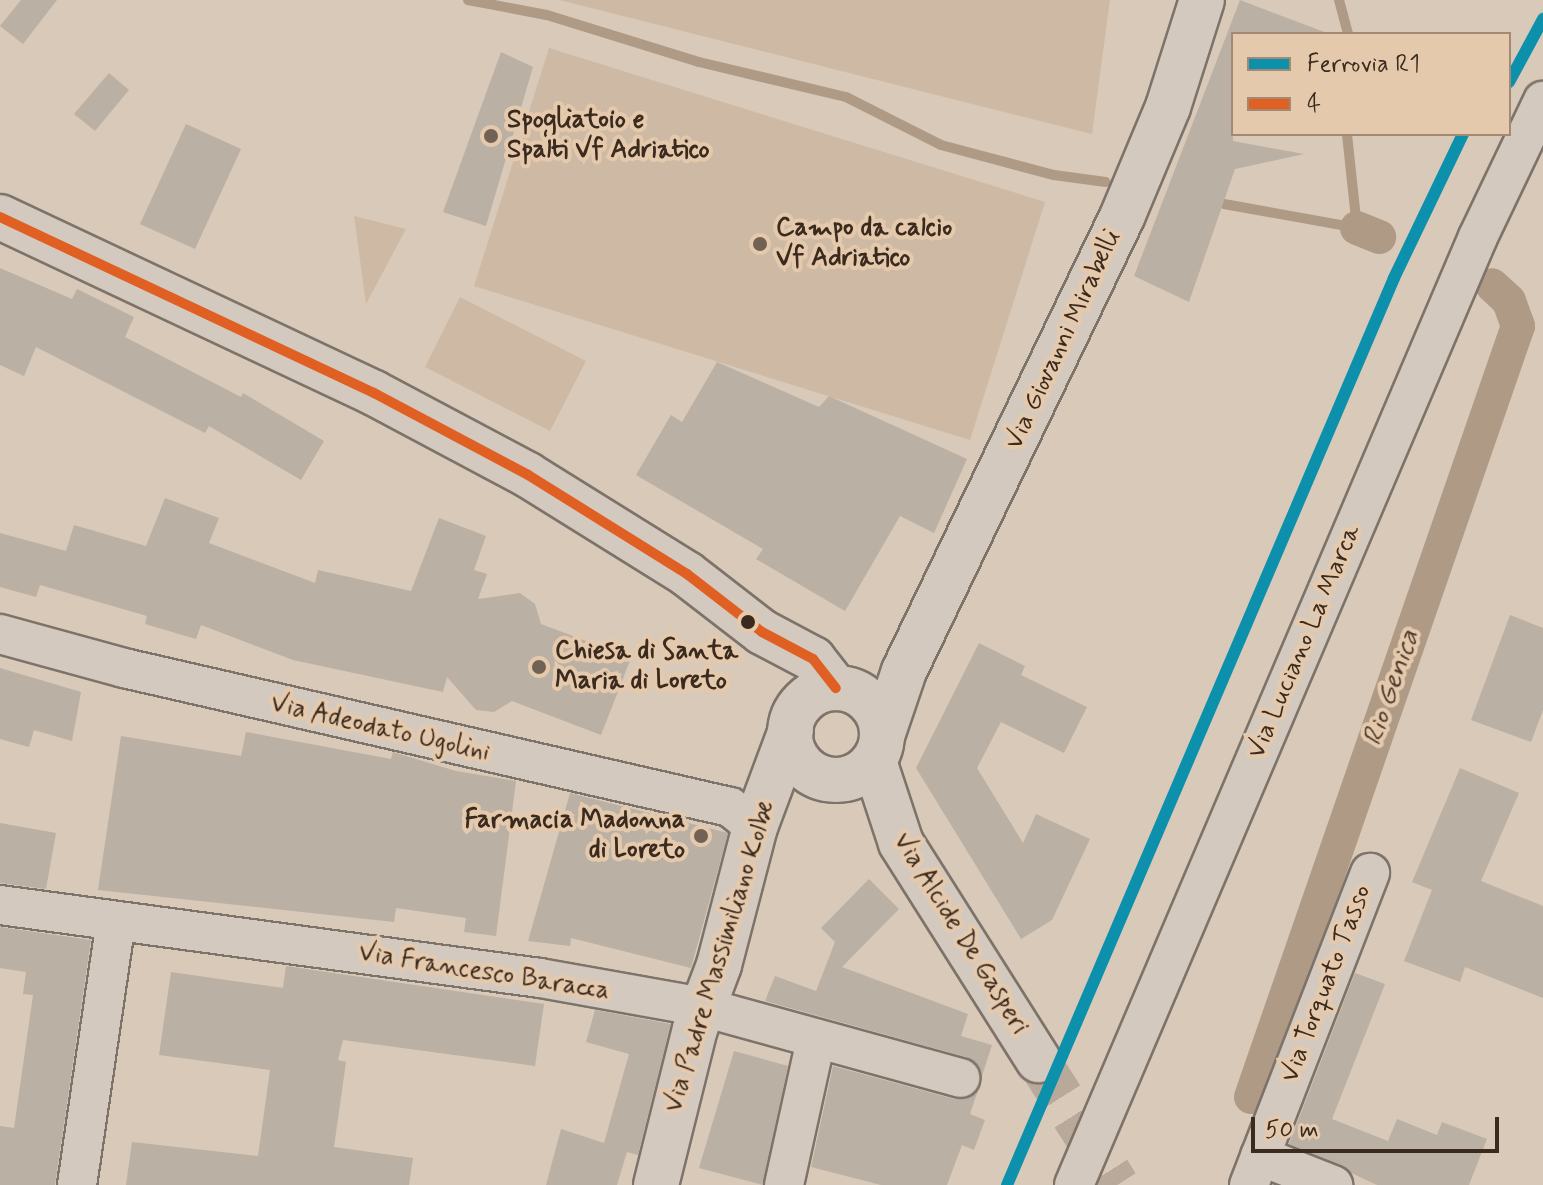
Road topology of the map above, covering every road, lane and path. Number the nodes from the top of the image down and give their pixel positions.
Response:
1 (1202, 0) edge
2 (1543, 101) edge
3 (0, 217) edge
4 (762, 632) junction
5 (0, 634) edge
6 (904, 671) junction
7 (840, 688) junction
8 (792, 723) junction
9 (878, 748) junction
10 (755, 827) junction
11 (1370, 873) dead end
12 (0, 905) edge
13 (116, 921) junction
14 (703, 1007) junction
15 (816, 1039) junction
16 (1038, 1060) tunnel mouth
17 (960, 1078) dead end
18 (1254, 1170) edge
19 (77, 1185) edge
20 (656, 1185) edge
21 (784, 1185) edge
22 (1074, 1185) edge
23 (1333, 1185) edge

1 - 6 street, Via Giovanni Mirabelli
2 - 22 street, Via Luciano La Marca
3 - 4 street
4 - 7 street
4 - 8 street
5 - 10 street, Via Adeodato Ugolini
6 - 7 street
6 - 9 street, Via Giovanni Mirabelli
7 - 8 street
7 - 9 street
8 - 9 street
8 - 10 street, Via Padre Massimiliano Kolbe
9 - 16 street, Via Alcide De Gasperi
10 - 14 street, Via Padre Massimiliano Kolbe
11 - 18 street, Via Torquato Tasso
12 - 13 street, Via Francesco Baracca
13 - 14 street, Via Francesco Baracca
13 - 19 street
14 - 15 street, Via Francesco Baracca
14 - 20 street, Via Padre Massimiliano Kolbe
15 - 17 street, Via Francesco Baracca
15 - 21 street
18 - 23 street

